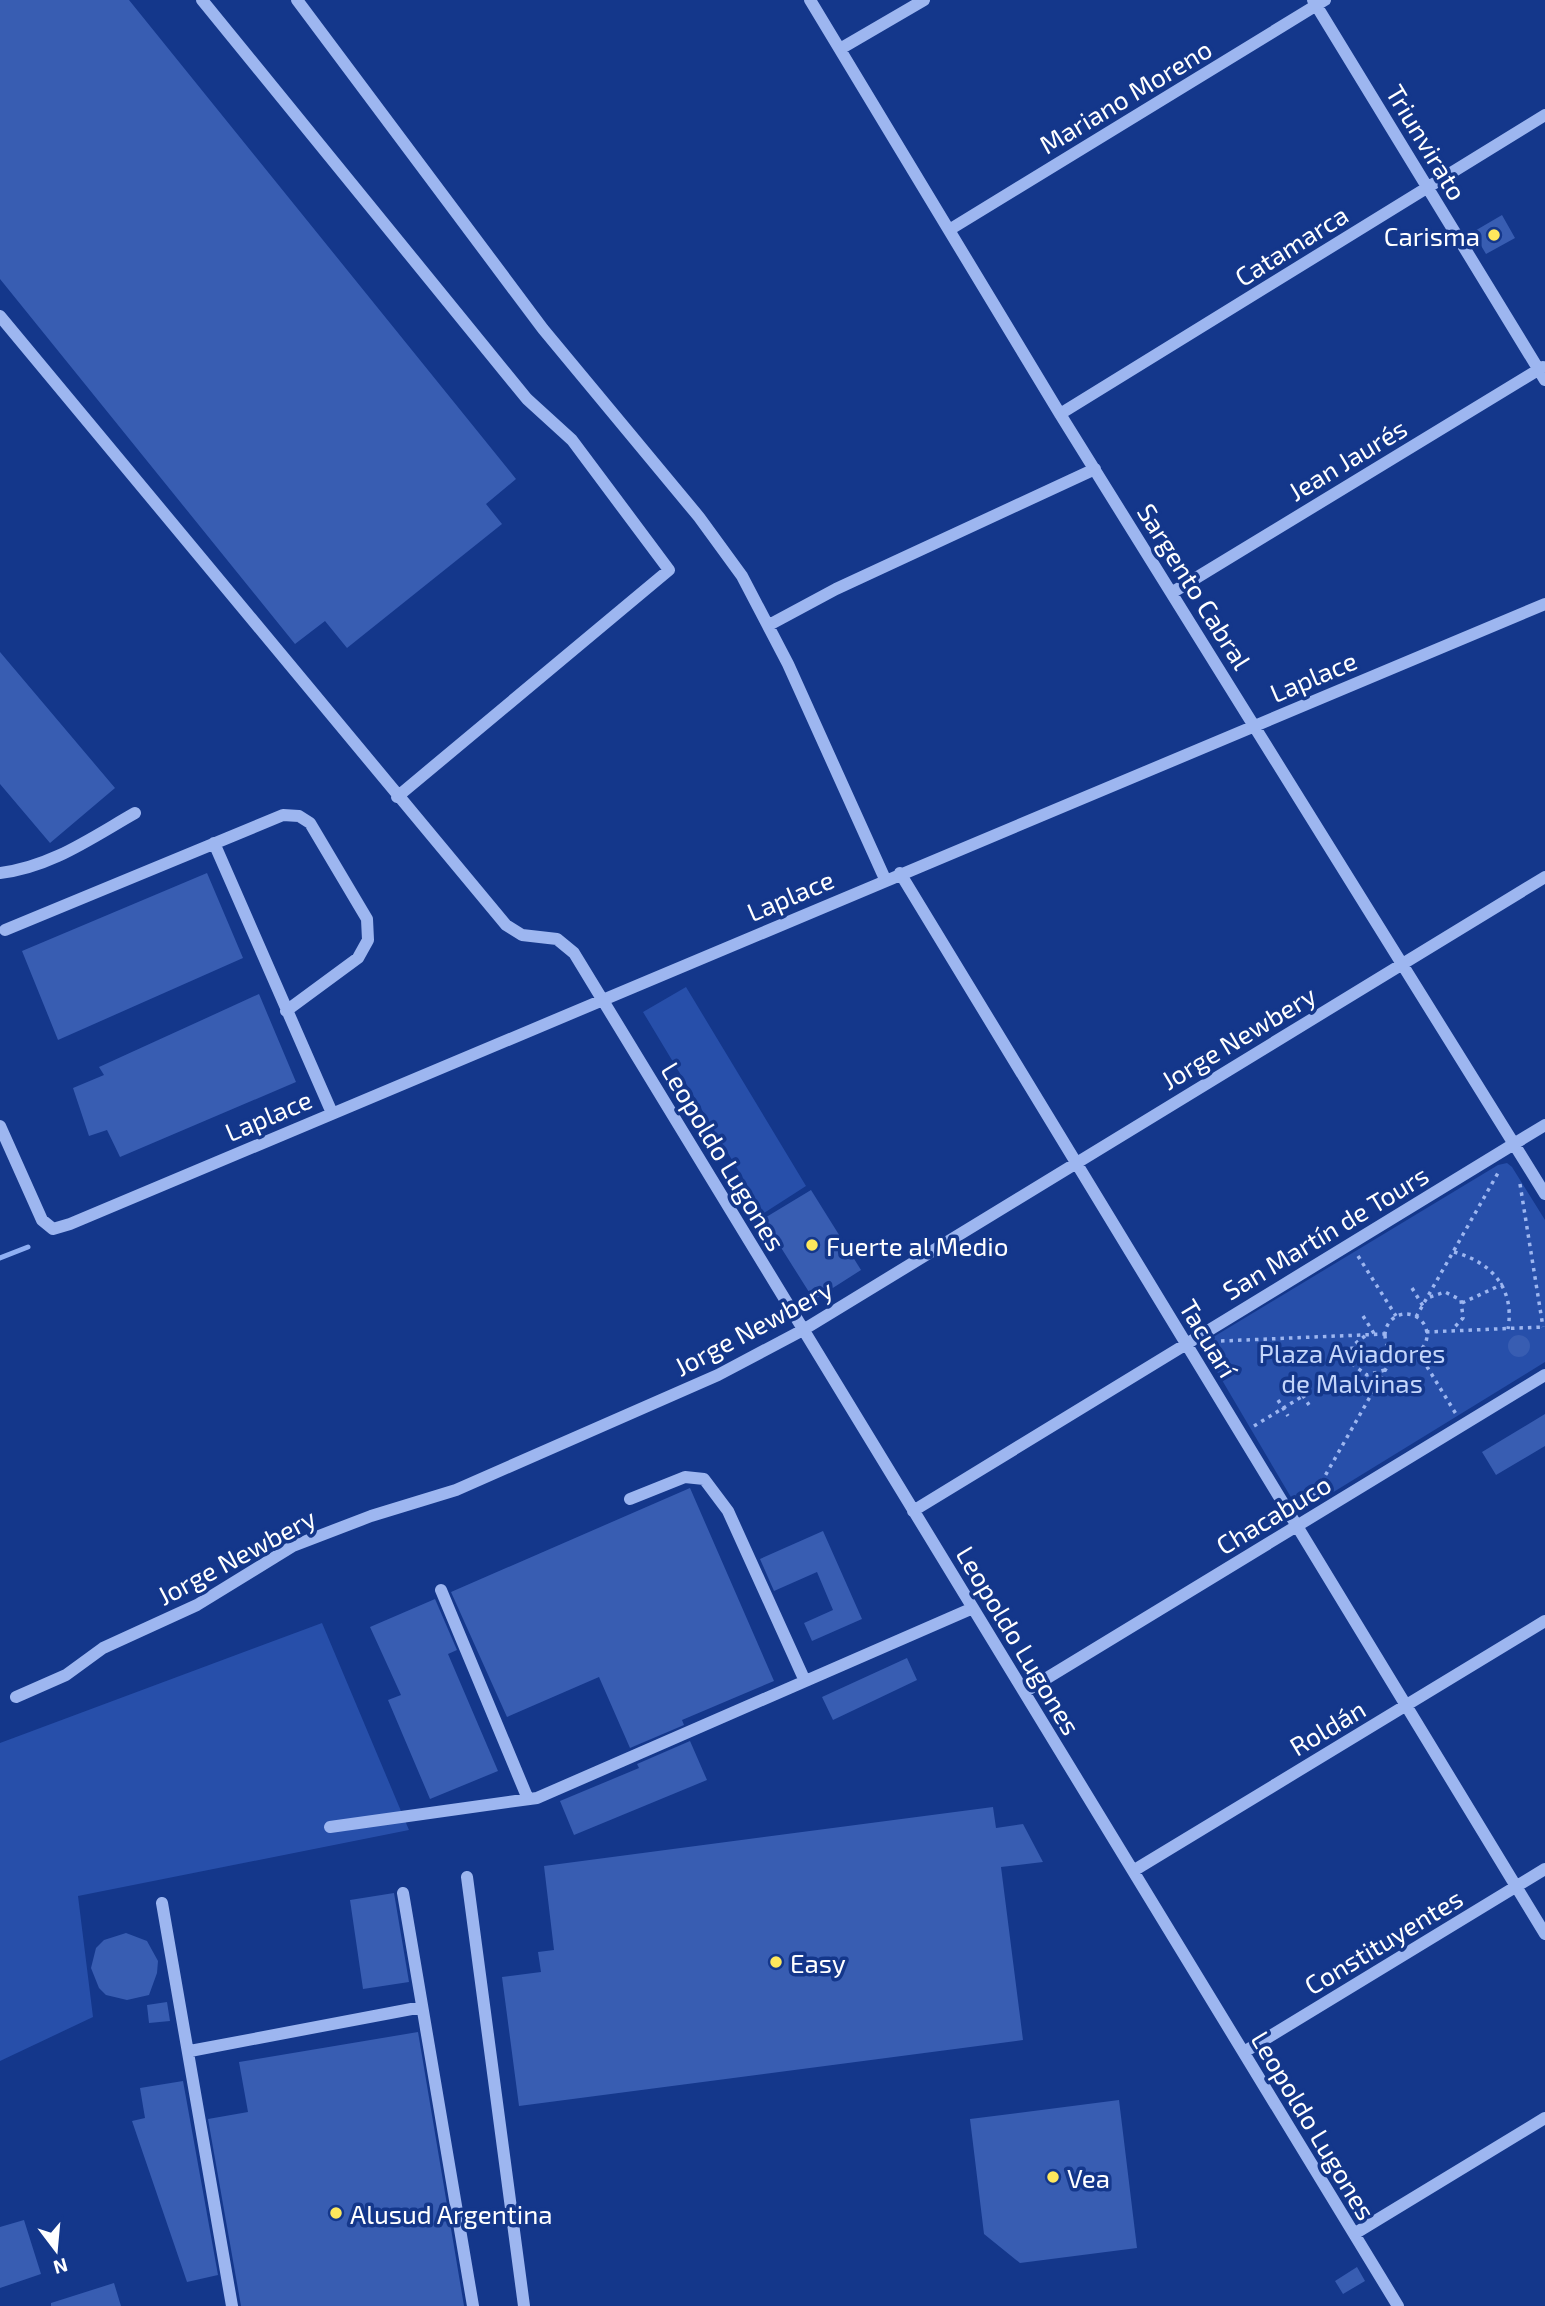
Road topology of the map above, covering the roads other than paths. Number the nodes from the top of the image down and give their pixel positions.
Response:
1 (202, 0) edge
2 (297, 0) edge
3 (810, 0) edge
4 (924, 0) edge
5 (1318, 2) edge
6 (840, 49) junction
7 (1545, 115) edge
8 (1427, 187) junction
9 (948, 230) junction
10 (0, 316) edge
11 (1543, 372) edge
12 (1060, 414) junction
13 (1095, 468) junction
14 (1172, 592) junction
15 (1545, 604) edge
16 (769, 625) junction
17 (1256, 724) junction
18 (397, 797) junction
19 (135, 813) dead end
20 (214, 843) junction
21 (0, 873) edge
22 (900, 873) junction
23 (1545, 877) edge
24 (886, 879) junction
25 (5, 930) dead end
26 (1403, 963) junction
27 (601, 999) junction
28 (286, 1011) junction
29 (332, 1113) junction
30 (1545, 1125) edge
31 (0, 1126) edge
32 (1514, 1144) junction
33 (1076, 1163) junction
34 (1545, 1194) edge
35 (803, 1330) junction
36 (1186, 1344) junction
37 (1545, 1375) edge
38 (629, 1499) dead end
39 (913, 1511) junction
40 (1297, 1526) junction
41 (441, 1590) dead end
42 (973, 1608) junction
43 (1545, 1621) edge
44 (805, 1681) junction
45 (1024, 1692) junction
46 (16, 1697) dead end
47 (1406, 1705) junction
48 (528, 1799) junction
49 (330, 1827) dead end
50 (1545, 1869) edge
51 (1133, 1871) junction
52 (467, 1877) dead end
53 (1516, 1886) junction
54 (403, 1893) dead end
55 (162, 1903) dead end
56 (1545, 1934) edge
57 (422, 2007) junction
58 (190, 2051) junction
59 (1244, 2052) junction
60 (1545, 2118) edge
61 (1354, 2234) junction
62 (232, 2306) edge
63 (473, 2306) edge
64 (523, 2306) edge
65 (1398, 2306) edge

1 - 18 street
2 - 16 street
3 - 6 street, Sargento Cabral
4 - 6 street
5 - 8 street, Triunvirato
5 - 9 street, Mariano Moreno
6 - 9 street, Sargento Cabral
7 - 8 street, Catamarca
8 - 11 street, Triunvirato
8 - 12 street, Catamarca
9 - 12 street, Sargento Cabral
10 - 18 street, Leopoldo Lugones
11 - 14 street, Jean Jaurés
12 - 13 street, Sargento Cabral
13 - 14 street, Sargento Cabral
13 - 16 street
14 - 17 street, Sargento Cabral
15 - 17 street, Laplace
16 - 24 street
17 - 22 street, Laplace
17 - 26 street, Sargento Cabral
18 - 27 street, Leopoldo Lugones
19 - 21 street
20 - 25 street
20 - 28 street
20 - 28 street
22 - 24 street, Laplace
22 - 33 street, Tacuarí
23 - 26 street, Jorge Newbery
24 - 27 street, Laplace
26 - 32 street, Sargento Cabral
26 - 33 street, Jorge Newbery
27 - 29 street, Laplace
27 - 35 street, Leopoldo Lugones
28 - 29 street
29 - 31 street, Laplace
30 - 32 street, San Martín de Tours
32 - 34 street, Sargento Cabral
32 - 36 street, San Martín de Tours
33 - 35 street, Jorge Newbery
33 - 36 street, Tacuarí
35 - 39 street, Leopoldo Lugones
35 - 46 street, Jorge Newbery
36 - 39 street, San Martín de Tours
36 - 40 street, Tacuarí
37 - 40 street, Chacabuco
38 - 44 street
39 - 42 street, Leopoldo Lugones
40 - 45 street, Chacabuco
40 - 47 street, Tacuarí
41 - 48 street
42 - 44 street
42 - 45 street, Leopoldo Lugones
43 - 47 street, Roldán
44 - 48 street
45 - 51 street, Leopoldo Lugones
47 - 51 street, Roldán
47 - 53 street, Tacuarí
48 - 49 street
50 - 53 street, Constituyentes
51 - 59 street, Leopoldo Lugones
52 - 64 street
53 - 56 street, Tacuarí
53 - 59 street, Constituyentes
54 - 57 street
55 - 58 street
57 - 58 street
57 - 63 street
58 - 62 street
59 - 61 street, Leopoldo Lugones
60 - 61 street
61 - 65 street, Leopoldo Lugones

